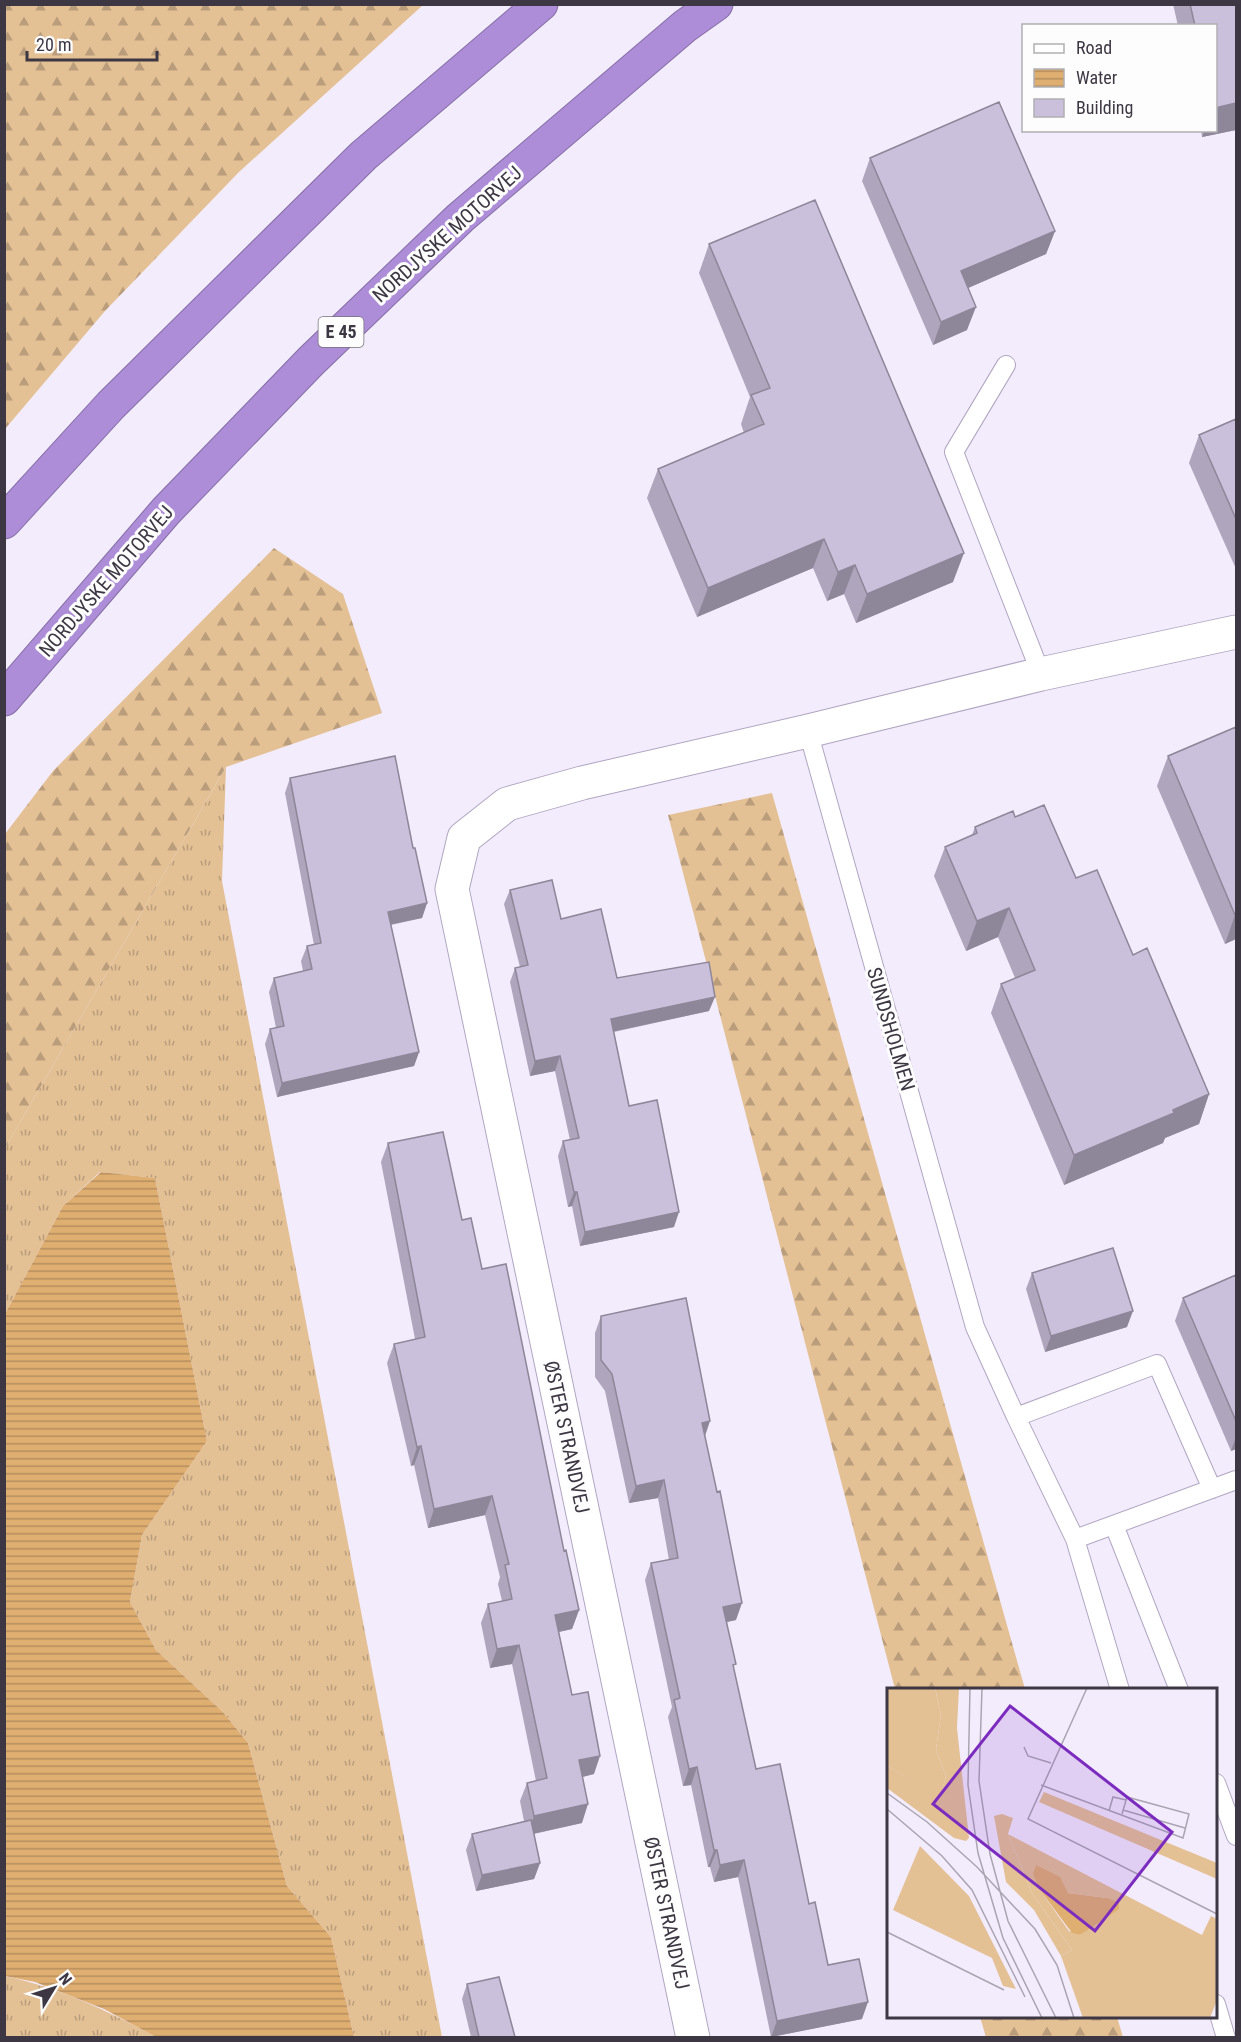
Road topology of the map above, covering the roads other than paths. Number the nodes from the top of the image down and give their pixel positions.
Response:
1 (541, 4) edge
2 (716, 4) edge
3 (1005, 365) dead end
4 (4, 522) edge
5 (1236, 632) edge
6 (1041, 674) junction
7 (4, 699) edge
8 (808, 731) junction
9 (1016, 1417) junction
10 (1236, 1480) edge
11 (1212, 1489) junction
12 (1114, 1525) junction
13 (1075, 1539) junction
14 (1120, 1688) edge
15 (1179, 1688) edge
16 (1217, 1788) edge
17 (1236, 1836) edge
18 (1217, 2010) edge
19 (693, 2037) edge
20 (1226, 2037) edge

1 - 4 highway
2 - 7 highway, NORDJYSKE MOTORVEJ / E 45
3 - 6 lane
5 - 6 street
6 - 8 street
8 - 9 lane, SUNDSHOLMEN
8 - 19 street, ØSTER STRANDVEJ
9 - 11 lane
9 - 13 lane, SUNDSHOLMEN
10 - 11 lane
11 - 12 lane
12 - 13 lane
12 - 15 lane
13 - 14 lane, SUNDSHOLMEN
16 - 17 lane
18 - 20 lane

